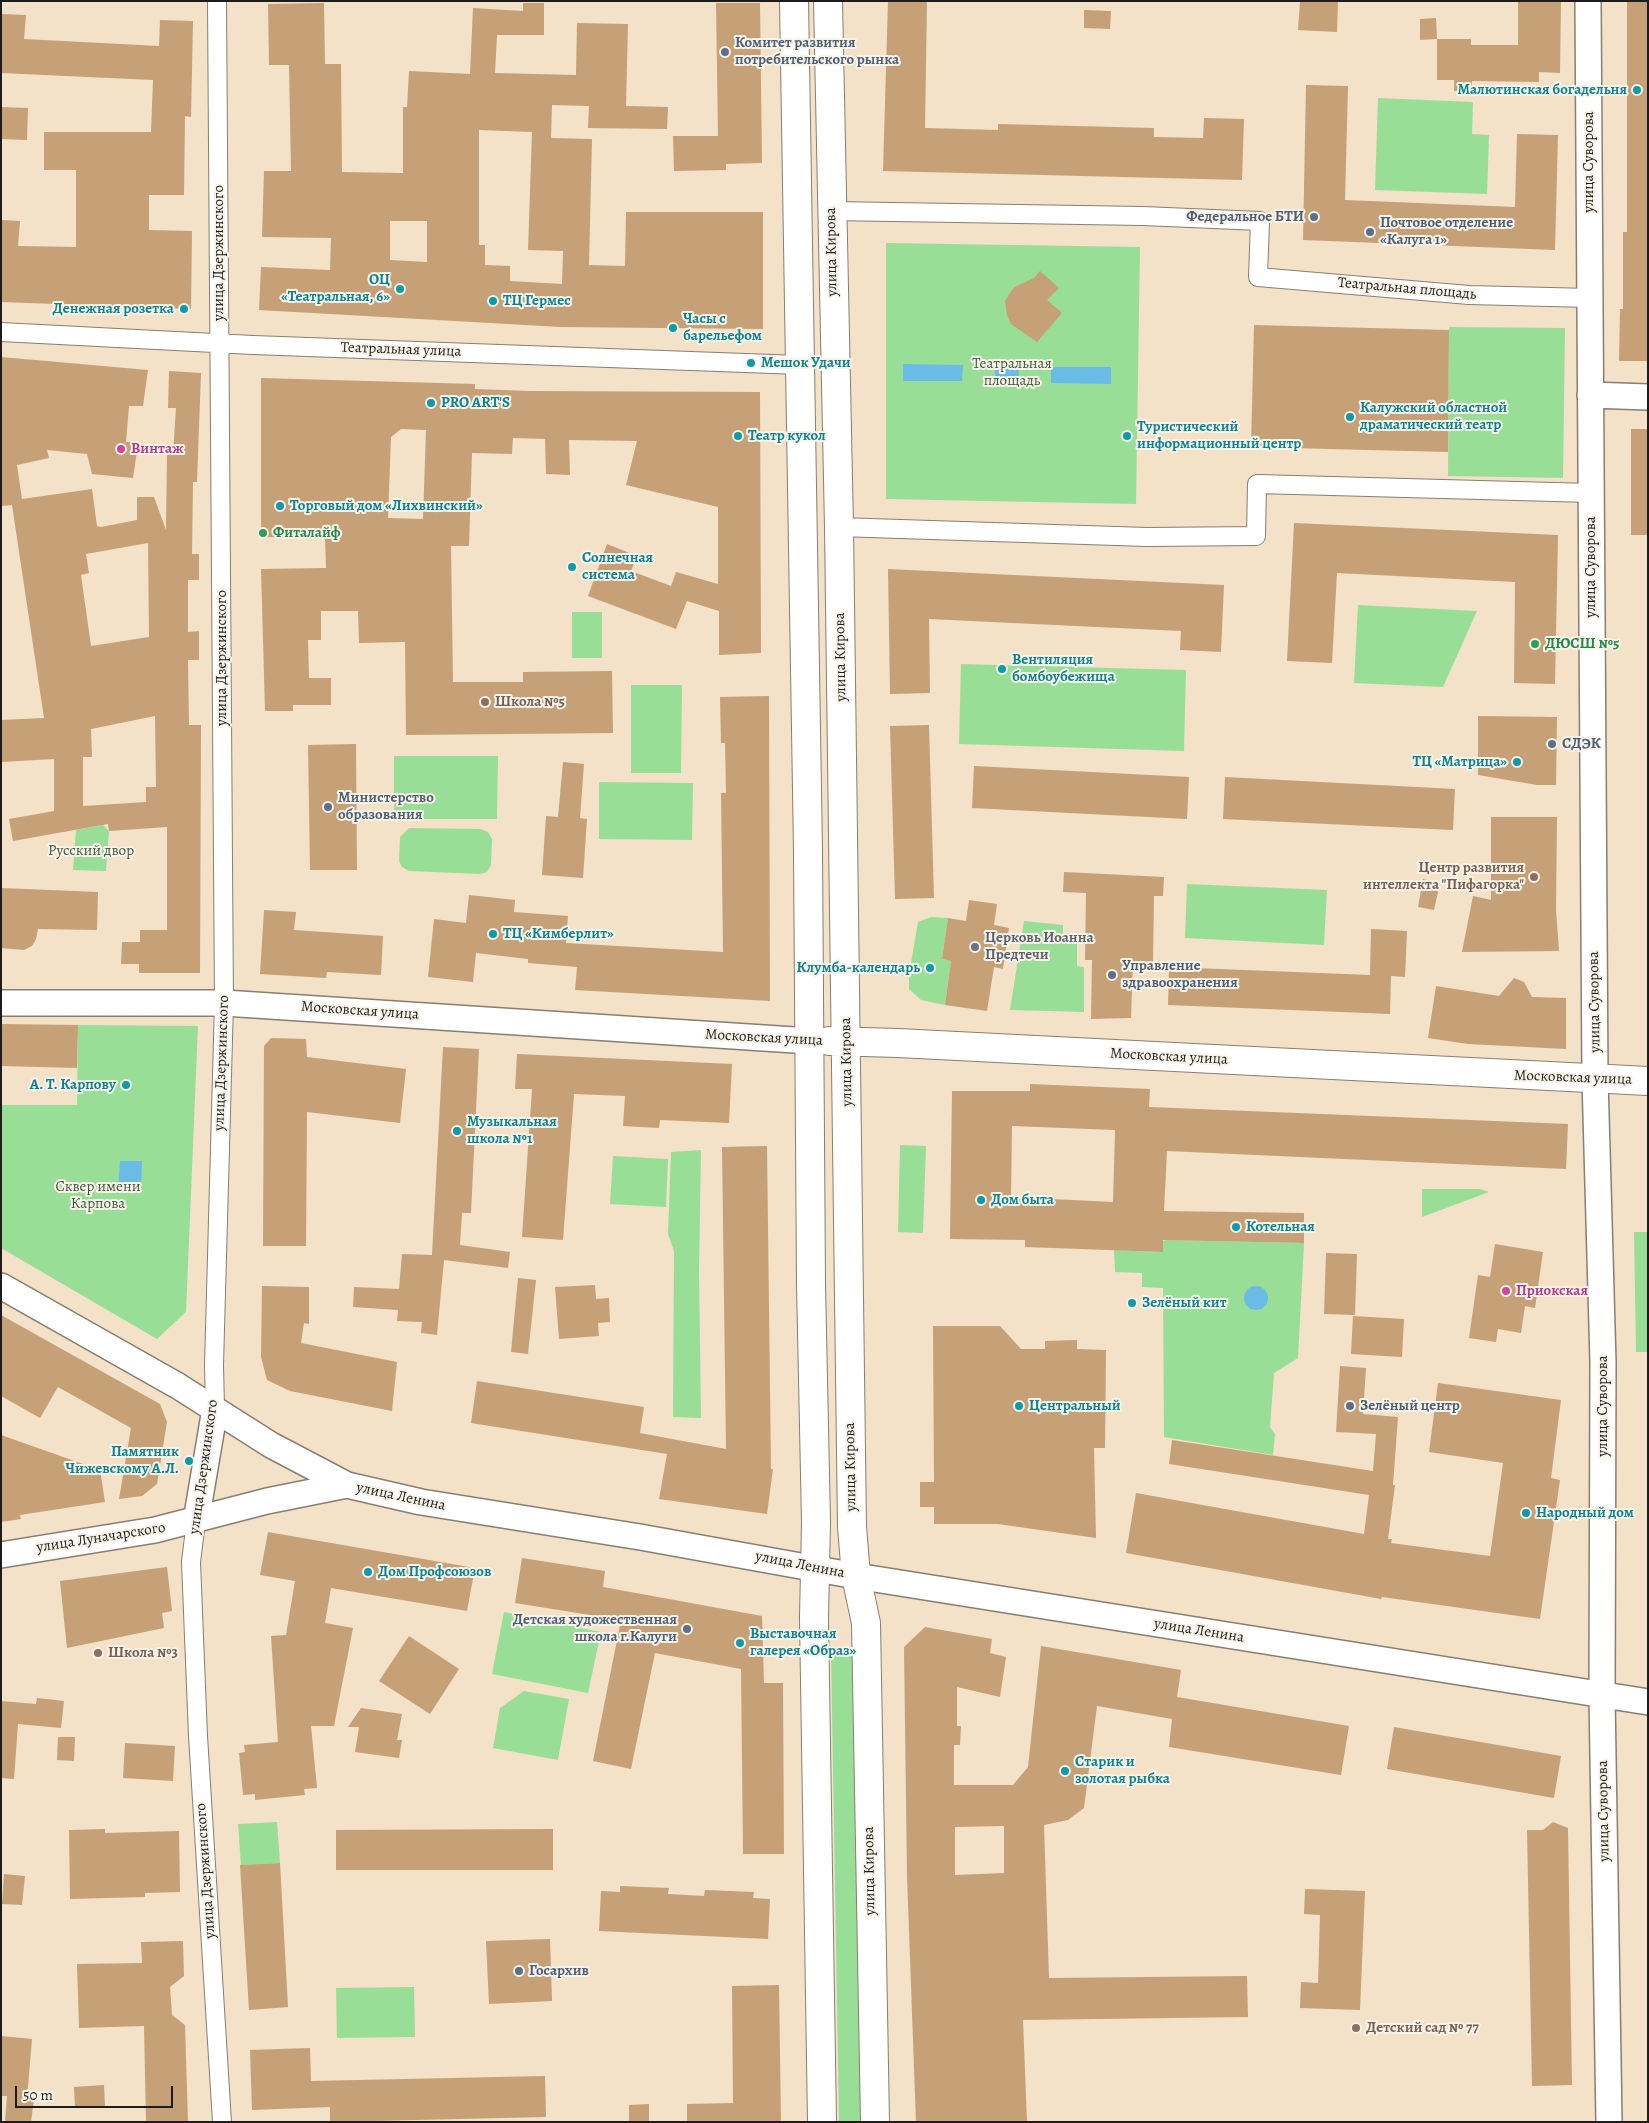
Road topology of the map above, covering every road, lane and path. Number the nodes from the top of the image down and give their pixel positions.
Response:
1 (217, 1) edge
2 (794, 1) edge
3 (828, 1) edge
4 (1588, 1) edge
5 (831, 211) junction
6 (1590, 298) junction
7 (1, 332) edge
8 (220, 343) junction
9 (800, 365) junction
10 (1590, 395) junction
11 (1648, 397) edge
12 (1591, 493) junction
13 (839, 527) junction
14 (1, 1003) edge
15 (224, 1003) junction
16 (810, 1041) junction
17 (847, 1042) junction
18 (1595, 1079) junction
19 (1648, 1081) edge
20 (1, 1286) edge
21 (215, 1409) junction
22 (347, 1485) junction
23 (196, 1522) junction
24 (1, 1554) edge
25 (816, 1569) junction
26 (856, 1576) junction
27 (1602, 1696) junction
28 (1648, 1702) edge
29 (222, 2122) edge
30 (822, 2122) edge
31 (875, 2122) edge
32 (1609, 2122) edge

1 - 8 street, улица Дзержинского
2 - 9 main road
3 - 5 main road, улица Кирова
4 - 6 main road, улица Суворова
5 - 6 street, Театральная площадь
5 - 13 main road, улица Кирова
6 - 10 main road, улица Суворова
7 - 8 street, Театральная улица
8 - 9 street, Театральная улица
8 - 15 street, улица Дзержинского
9 - 16 main road
10 - 11 main road
10 - 12 main road, улица Суворова
12 - 13 street
12 - 18 main road, улица Суворова
13 - 17 main road, улица Кирова
14 - 15 main road, Московская улица
15 - 16 main road, Московская улица
15 - 21 street, улица Дзержинского
16 - 17 main road, Московская улица
16 - 25 main road
17 - 18 main road, Московская улица
17 - 26 main road, улица Кирова
18 - 19 main road, Московская улица
18 - 27 main road, улица Суворова
20 - 21 main road, улица Ленина
21 - 22 main road, улица Ленина
21 - 23 main road, улица Дзержинского
22 - 23 main road, улица Луначарского
22 - 25 main road, улица Ленина
23 - 24 main road, улица Луначарского
23 - 29 street, улица Дзержинского
25 - 26 main road, улица Ленина
25 - 30 main road
26 - 27 main road, улица Ленина
26 - 31 main road, улица Кирова
27 - 28 main road, улица Ленина
27 - 32 main road, улица Суворова

